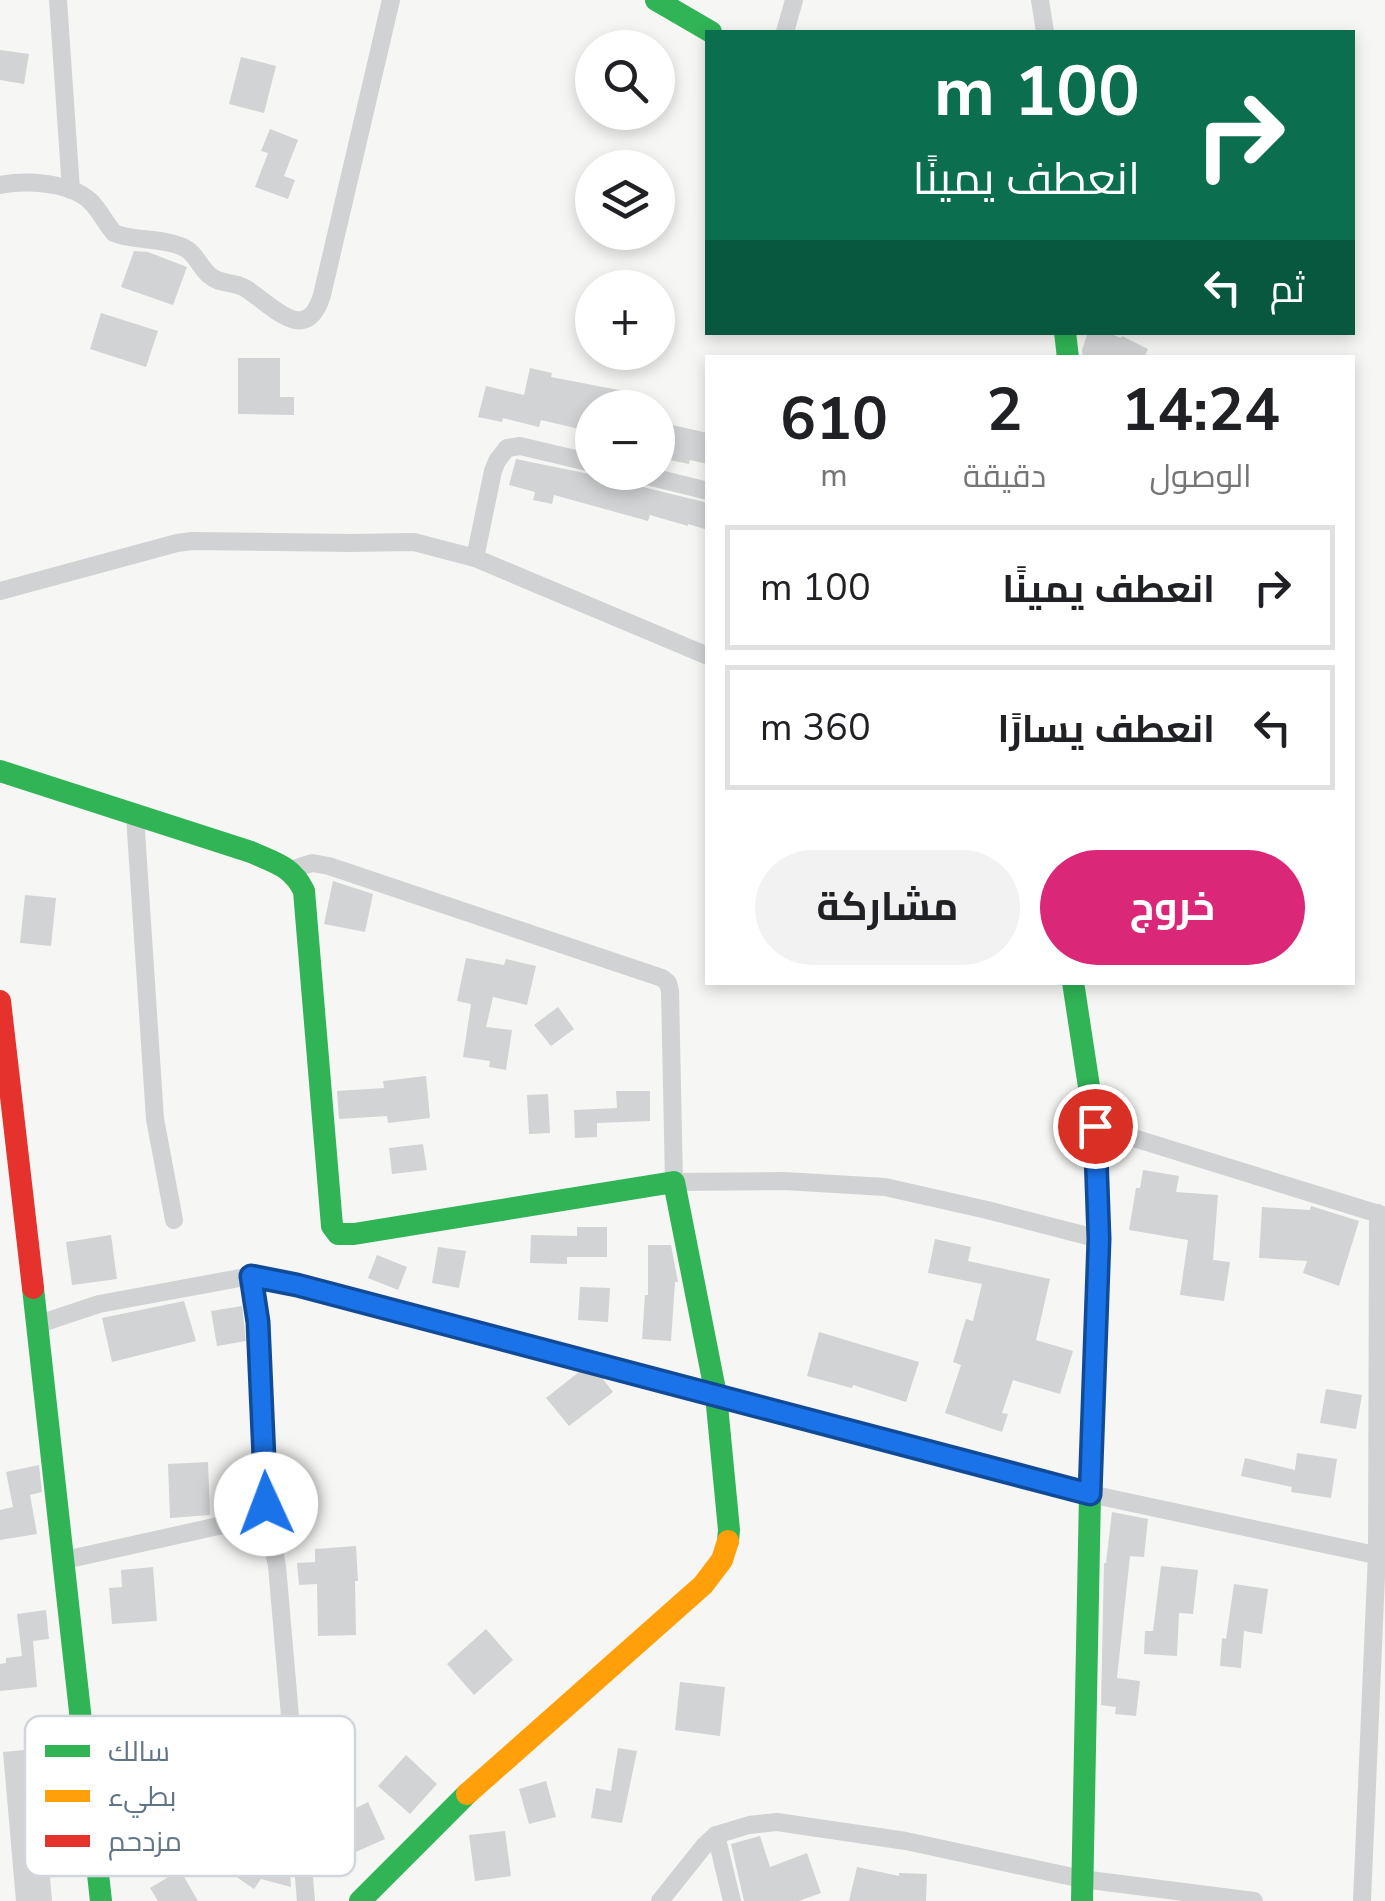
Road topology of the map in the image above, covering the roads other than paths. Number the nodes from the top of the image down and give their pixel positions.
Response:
1 (58, 0) edge
2 (391, 0) edge
3 (656, 0) edge
4 (794, 0) edge
5 (1040, 0) edge
6 (708, 30) edge
7 (785, 30) edge
8 (1045, 30) edge
9 (0, 185) edge
10 (71, 190) junction
11 (575, 459) edge
12 (675, 483) edge
13 (705, 490) edge
14 (475, 558) junction
15 (0, 591) edge
16 (705, 655) edge
17 (0, 772) edge
18 (134, 816) junction
19 (290, 870) junction
20 (1073, 985) edge
21 (0, 1000) edge
22 (1095, 1126) junction
23 (674, 1182) junction
24 (1382, 1214) edge
25 (174, 1220) dead end
26 (1099, 1239) junction
27 (251, 1276) junction
28 (36, 1324) junction
29 (716, 1395) junction
30 (1090, 1494) junction
31 (261, 1520) junction
32 (1381, 1556) edge
33 (65, 1560) junction
34 (79, 1716) edge
35 (290, 1716) edge
36 (716, 1835) junction
37 (98, 1876) edge
38 (304, 1876) edge
39 (1082, 1890) edge
40 (101, 1901) edge
41 (306, 1901) edge
42 (360, 1901) edge
43 (660, 1901) edge
44 (732, 1901) edge
45 (1254, 1901) edge
46 (1362, 1901) edge

1 - 10 street
2 - 10 street
3 - 6 street
4 - 7 street
5 - 8 street
9 - 10 street
11 - 14 street
12 - 13 street
14 - 15 street
14 - 16 street
17 - 18 street
18 - 19 street
18 - 25 street
19 - 23 street
19 - 23 street
20 - 22 street
21 - 28 street
22 - 24 street
22 - 26 street
23 - 26 street
23 - 29 street
24 - 32 street
26 - 30 street
27 - 28 street
27 - 29 street
27 - 31 street
28 - 33 street
29 - 30 street
29 - 42 street
30 - 32 street
30 - 39 street
31 - 33 street
31 - 35 street
32 - 46 street
33 - 34 street
36 - 39 street
36 - 43 street
36 - 44 street
37 - 40 street
38 - 41 street
39 - 45 street

